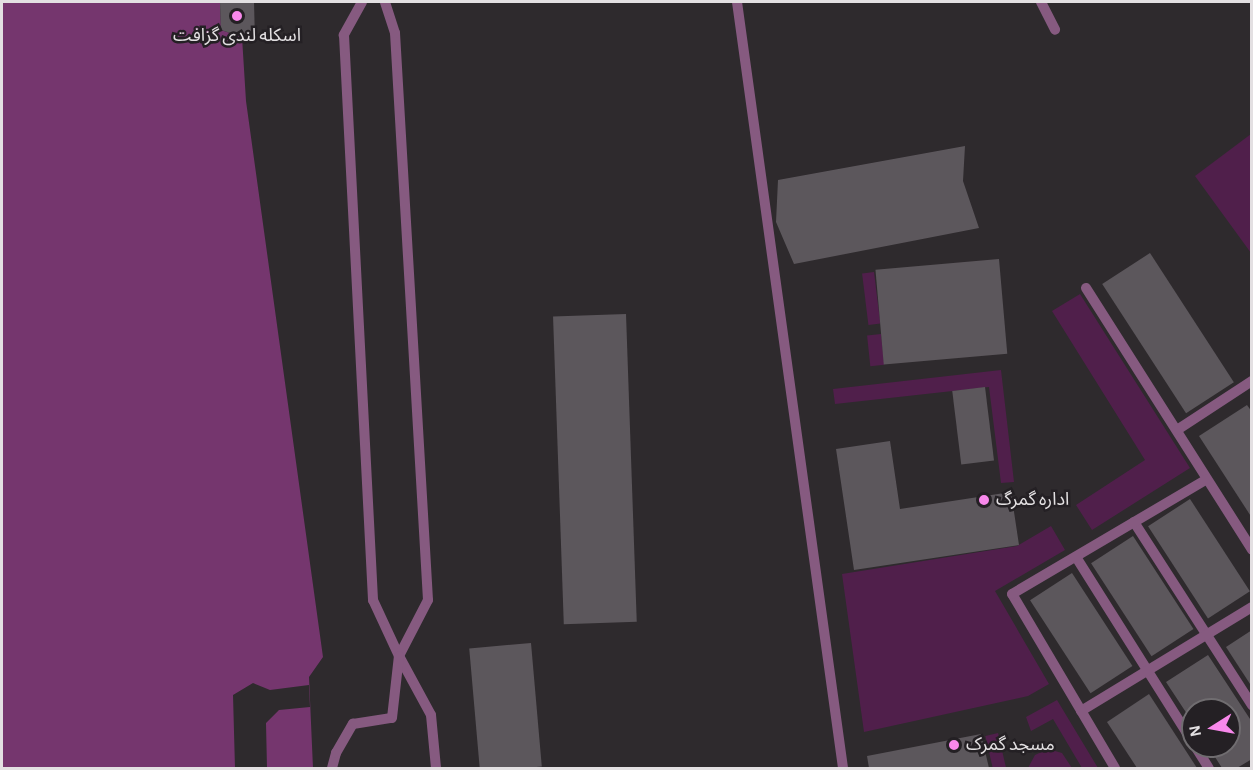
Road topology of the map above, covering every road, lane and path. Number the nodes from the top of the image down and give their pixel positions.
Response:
1 (362, 2) edge
2 (385, 2) edge
3 (737, 2) edge
4 (1041, 2) edge
5 (1055, 30) dead end
6 (1086, 288) dead end
7 (1250, 384) edge
8 (1177, 430) junction
9 (1207, 479) junction
10 (1134, 522) junction
11 (1251, 550) edge
12 (1076, 557) junction
13 (1251, 607) edge
14 (1207, 634) junction
15 (399, 656) junction
16 (1148, 670) junction
17 (1251, 705) edge
18 (1081, 711) junction
19 (1181, 723) edge
20 (332, 768) edge
21 (436, 768) edge
22 (843, 768) edge
23 (1115, 768) edge

1 - 15 lane
2 - 15 lane
3 - 22 lane
4 - 5 lane
6 - 8 lane
7 - 8 lane
8 - 9 lane
9 - 10 lane
9 - 11 lane
10 - 12 lane
10 - 14 lane
12 - 16 lane
12 - 18 lane
13 - 14 lane
14 - 16 lane
14 - 17 lane
15 - 20 lane
15 - 21 lane
16 - 18 lane
16 - 19 lane
18 - 23 lane

